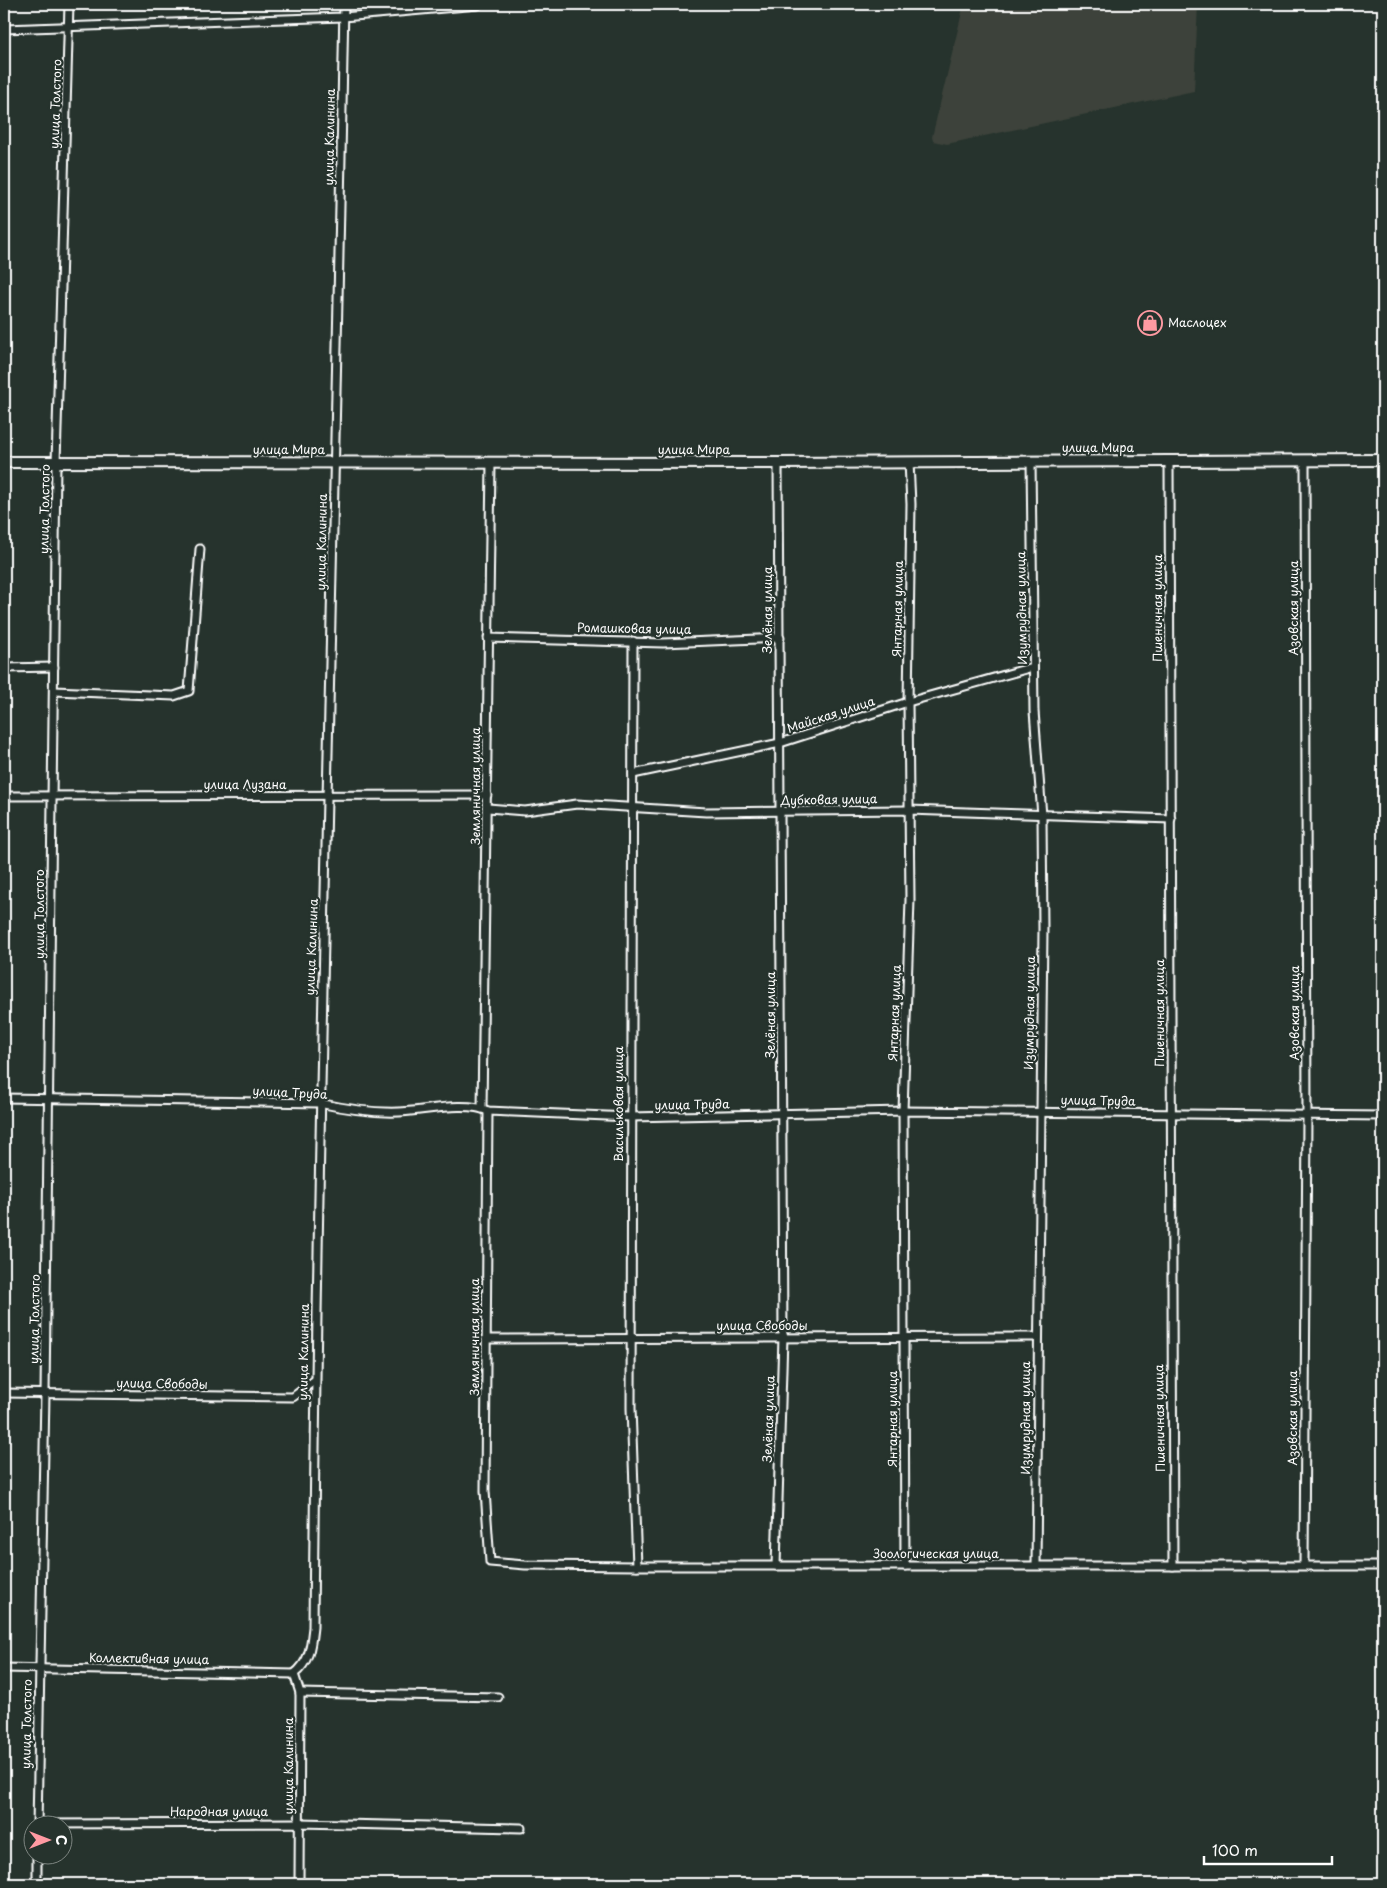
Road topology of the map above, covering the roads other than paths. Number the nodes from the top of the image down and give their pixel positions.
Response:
1 (69, 4) edge
2 (344, 4) edge
3 (478, 5) dead end
4 (344, 17) junction
5 (69, 26) junction
6 (4, 29) edge
7 (1305, 460) junction
8 (1383, 460) edge
9 (1031, 461) junction
10 (1169, 461) junction
11 (4, 462) edge
12 (56, 462) junction
13 (909, 462) junction
14 (335, 463) junction
15 (492, 463) junction
16 (778, 463) junction
17 (200, 549) dead end
18 (488, 638) junction
19 (780, 638) junction
20 (633, 641) junction
21 (54, 666) junction
22 (1033, 666) junction
23 (4, 668) edge
24 (54, 691) junction
25 (908, 702) junction
26 (780, 743) junction
27 (633, 774) junction
28 (487, 795) junction
29 (4, 796) edge
30 (328, 796) junction
31 (52, 797) junction
32 (632, 807) junction
33 (488, 808) junction
34 (909, 810) junction
35 (781, 812) junction
36 (1042, 816) junction
37 (1171, 819) junction
38 (4, 1098) edge
39 (50, 1099) junction
40 (319, 1103) junction
41 (485, 1110) junction
42 (903, 1111) junction
43 (1040, 1112) junction
44 (1171, 1113) junction
45 (783, 1115) junction
46 (1307, 1116) junction
47 (1383, 1116) edge
48 (630, 1117) junction
49 (1038, 1336) junction
50 (632, 1337) junction
51 (783, 1337) junction
52 (904, 1338) junction
53 (486, 1339) junction
54 (315, 1380) junction
55 (4, 1393) edge
56 (46, 1394) junction
57 (490, 1562) joint
58 (1036, 1565) junction
59 (1304, 1565) junction
60 (637, 1566) junction
61 (776, 1566) junction
62 (905, 1566) junction
63 (1173, 1566) junction
64 (1383, 1566) edge
65 (4, 1668) edge
66 (40, 1668) junction
67 (294, 1674) junction
68 (300, 1693) junction
69 (498, 1697) dead end
70 (37, 1816) edge
71 (300, 1824) junction
72 (72, 1825) edge
73 (521, 1828) dead end
74 (37, 1866) edge
75 (37, 1884) edge
76 (299, 1884) edge

1 - 5 street, улица Толстого
2 - 4 street, улица Калинина
3 - 4 street
4 - 5 street
4 - 14 street, улица Калинина
5 - 6 street
5 - 12 street, улица Толстого
7 - 8 main road, улица Мира
7 - 10 main road, улица Мира
7 - 46 street, Азовская улица
9 - 10 main road, улица Мира
9 - 13 main road, улица Мира
9 - 22 street, Изумрудная улица
10 - 37 street, Пшеничная улица
11 - 12 main road, улица Мира
12 - 14 main road, улица Мира
12 - 21 street, улица Толстого
13 - 16 main road, улица Мира
13 - 25 street, Янтарная улица
14 - 15 main road, улица Мира
14 - 30 street, улица Калинина
15 - 16 main road, улица Мира
15 - 18 street, Земляничная улица
16 - 19 street, Зелёная улица
17 - 24 street
18 - 20 street, Ромашковая улица
18 - 28 street, Земляничная улица
19 - 20 street, Ромашковая улица
19 - 26 street, Зелёная улица
20 - 27 street, Васильковая улица
21 - 23 street
21 - 24 street, улица Толстого
22 - 25 street, Майская улица
22 - 36 street, Изумрудная улица
24 - 31 street, улица Толстого
25 - 26 street, Майская улица
25 - 34 street, Янтарная улица
26 - 27 street, Майская улица
26 - 35 street, Зелёная улица
27 - 32 street, Васильковая улица
28 - 30 street, улица Лузана
28 - 33 street, Земляничная улица
29 - 31 street, улица Лузана
30 - 31 street, улица Лузана
30 - 40 street, улица Калинина
31 - 39 street, улица Толстого
32 - 33 street, Дубковая улица
32 - 35 street, Дубковая улица
32 - 48 street, Васильковая улица
33 - 41 street, Земляничная улица
34 - 35 street, Дубковая улица
34 - 36 street, Дубковая улица
34 - 42 street, Янтарная улица
35 - 45 street, Зелёная улица
36 - 37 street, Дубковая улица
36 - 43 street, Изумрудная улица
37 - 44 street, Пшеничная улица
38 - 39 street, улица Труда
39 - 40 street, улица Труда
39 - 56 street, улица Толстого
40 - 41 street, улица Труда
40 - 54 street, улица Калинина
41 - 48 street, улица Труда
41 - 53 street, Земляничная улица
42 - 43 street, улица Труда
42 - 45 street, улица Труда
42 - 52 street, Янтарная улица
43 - 44 street, улица Труда
43 - 49 street, Изумрудная улица
44 - 46 street, улица Труда
44 - 63 street, Пшеничная улица
45 - 48 street, улица Труда
45 - 51 street, Зелёная улица
46 - 47 street, улица Труда
46 - 59 street, Азовская улица
48 - 50 street, Васильковая улица
49 - 52 street, улица Свободы
49 - 58 street, Изумрудная улица
50 - 51 street, улица Свободы
50 - 53 street, улица Свободы
50 - 60 street, Васильковая улица
51 - 52 street, улица Свободы
51 - 61 street, Зелёная улица
52 - 62 street, Янтарная улица
53 - 57 street, Земляничная улица
54 - 56 street, улица Свободы
54 - 67 street, улица Калинина
55 - 56 street, улица Свободы
56 - 66 street, улица Толстого
57 - 60 street, Зоологическая улица
58 - 62 street, Зоологическая улица
58 - 63 street, Зоологическая улица
59 - 63 street, Зоологическая улица
59 - 64 street, Зоологическая улица
60 - 61 street, Зоологическая улица
61 - 62 street, Зоологическая улица
65 - 66 street, Коллективная улица
66 - 67 street, Коллективная улица
66 - 70 street, улица Толстого
67 - 68 street, улица Калинина
68 - 69 street
68 - 71 street, улица Калинина
71 - 72 street, Народная улица
71 - 73 street, Народная улица
71 - 76 street, улица Калинина
74 - 75 street

